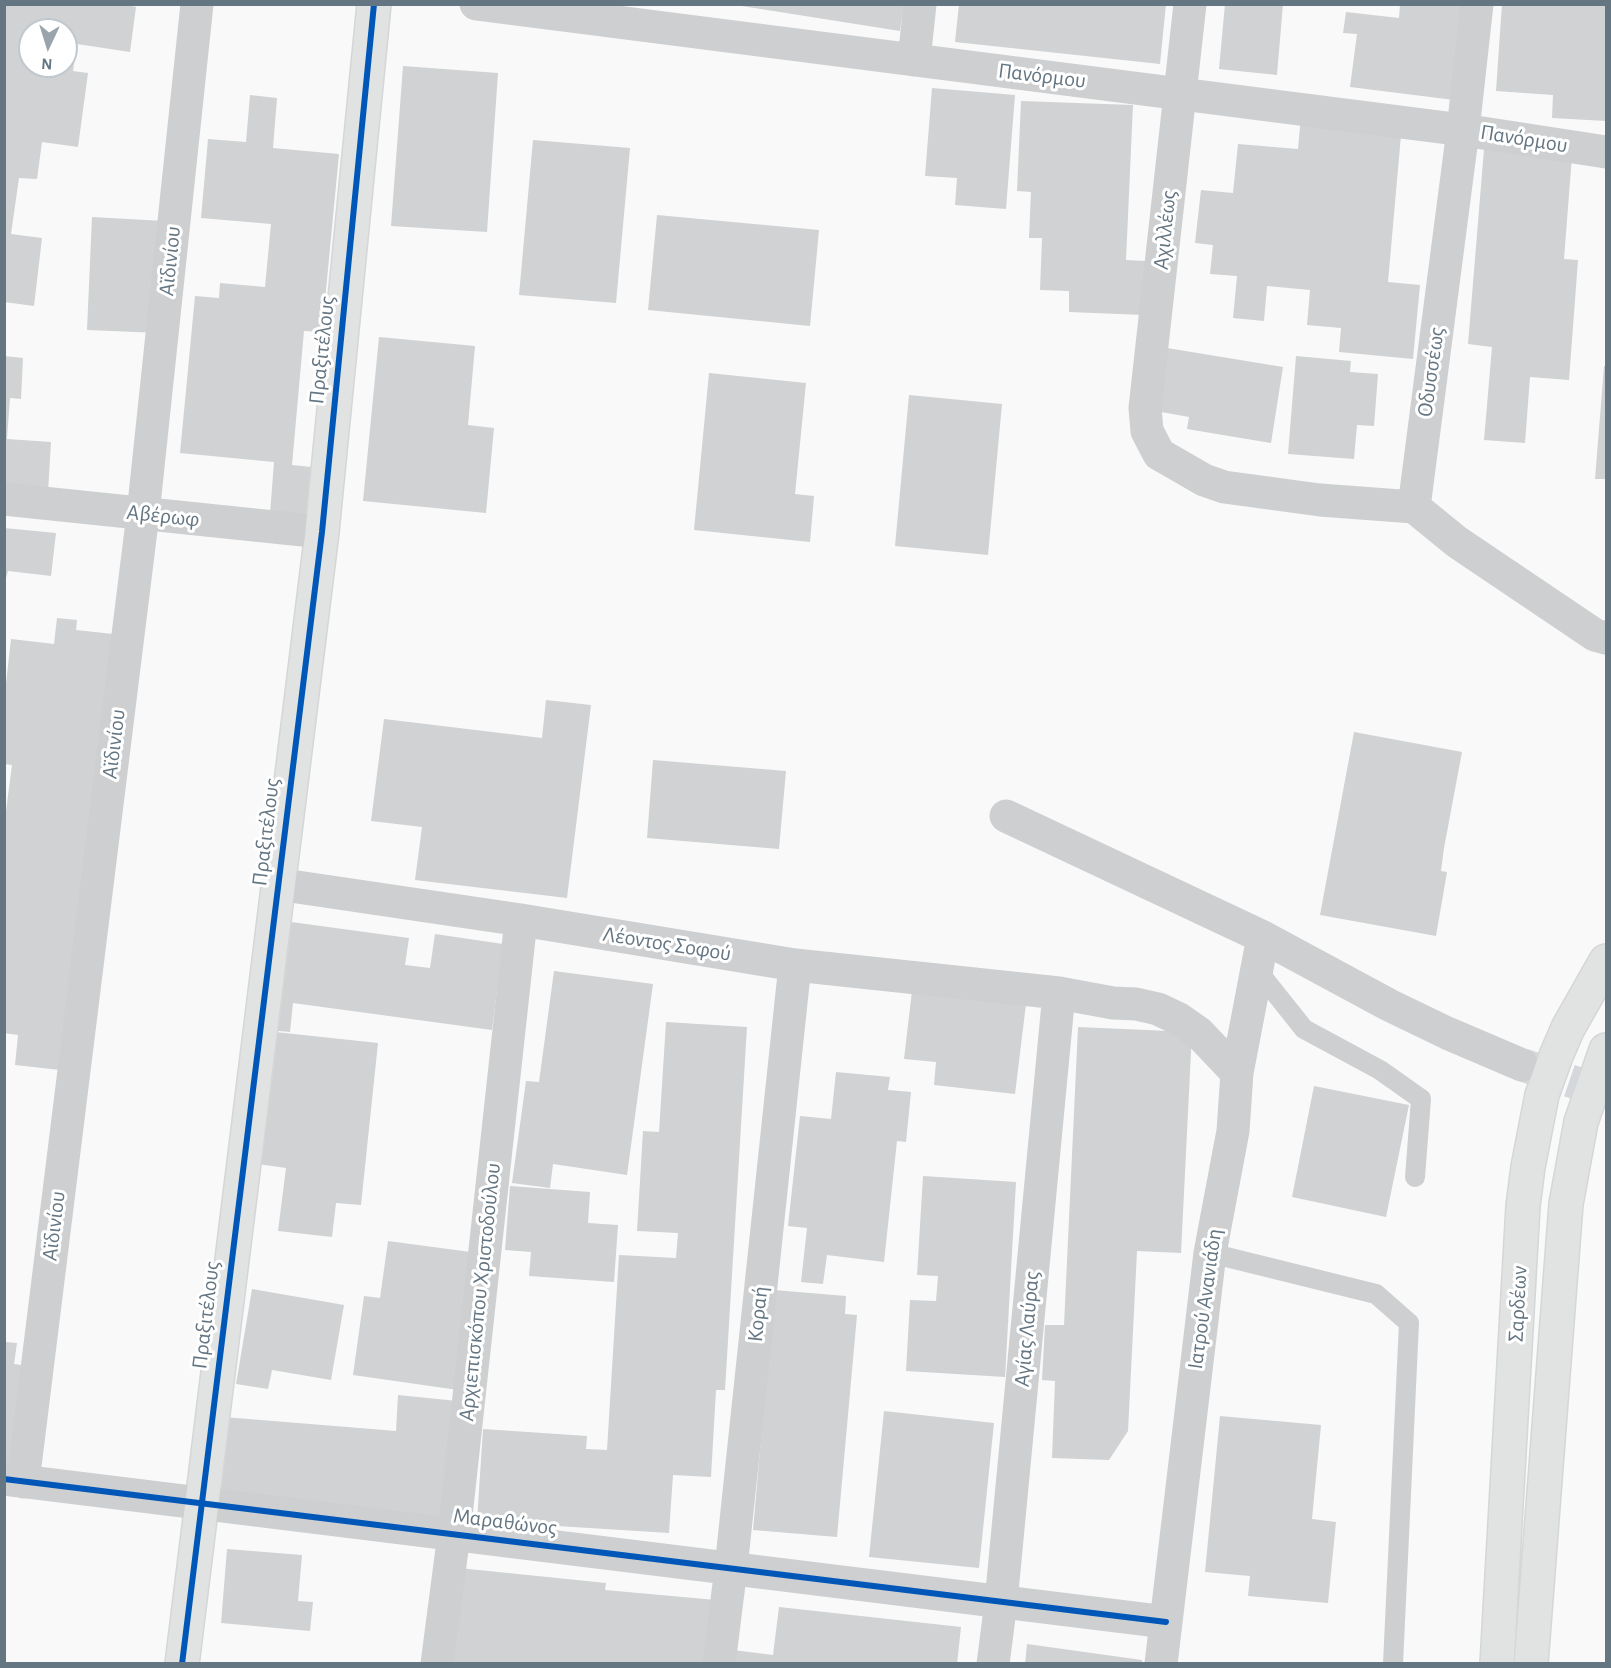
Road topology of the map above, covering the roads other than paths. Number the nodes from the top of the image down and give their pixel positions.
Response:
1 (197, 4) edge
2 (374, 4) edge
3 (476, 4) edge
4 (920, 4) edge
5 (1190, 4) edge
6 (1477, 4) edge
7 (632, 14) edge
8 (914, 60) junction
9 (1180, 94) junction
10 (1463, 130) junction
11 (1606, 152) edge
12 (4, 499) edge
13 (1414, 507) junction
14 (143, 514) junction
15 (322, 532) junction
16 (1606, 638) edge
17 (1006, 816) dead end
18 (278, 884) junction
19 (521, 920) junction
20 (1263, 937) junction
21 (1606, 961) edge
22 (795, 965) junction
23 (1257, 969) junction
24 (1059, 993) junction
25 (1606, 1050) edge
26 (1522, 1065) tunnel mouth
27 (1237, 1073) junction
28 (1415, 1177) dead end
29 (1210, 1253) junction
30 (14, 1480) edge
31 (201, 1504) junction
32 (454, 1534) junction
33 (731, 1568) junction
34 (1001, 1602) junction
35 (1166, 1622) junction
36 (182, 1664) edge
37 (437, 1664) edge
38 (719, 1664) edge
39 (993, 1664) edge
40 (1161, 1664) edge
41 (1393, 1664) edge
42 (1497, 1664) edge
43 (1531, 1664) edge

1 - 14 street, Αϊδινίου
2 - 15 street, Πραξιτέλους
3 - 7 street, Πανόρμου
4 - 8 street
5 - 9 street, Αχιλλέως
6 - 10 street, Οδυσσέως
7 - 8 street, Πανόρμου
8 - 9 street, Πανόρμου
9 - 10 street, Πανόρμου
9 - 13 street, Αχιλλέως
10 - 11 street, Πανόρμου
10 - 13 street, Οδυσσέως
12 - 14 street, Αβέρωφ
13 - 16 street
14 - 15 street, Αβέρωφ
14 - 30 street, Αϊδινίου
15 - 18 street, Πραξιτέλους
17 - 20 street
18 - 19 street, Λέοντος Σοφού
18 - 31 street, Πραξιτέλους
19 - 22 street, Λέοντος Σοφού
19 - 32 street, Αρχιεπισκόπου Χριστοδούλου
20 - 23 street, Ιατρού Ανανιάδη
20 - 26 street
21 - 42 street, Σαρδέων
22 - 24 street, Λέοντος Σοφού
22 - 33 street, Κοραή
23 - 27 street, Ιατρού Ανανιάδη
23 - 28 lane
24 - 27 street, Λέοντος Σοφού
24 - 34 street, Αγίας Λαύρας
25 - 43 street, Σαρδέων
27 - 29 street, Ιατρού Ανανιάδη
29 - 35 street, Ιατρού Ανανιάδη
29 - 41 lane
30 - 31 street, Μαραθώνος
31 - 32 street, Μαραθώνος
31 - 36 street, Πραξιτέλους
32 - 33 street, Μαραθώνος
32 - 37 street, Αρχιεπισκόπου Χριστοδούλου
33 - 34 street, Μαραθώνος
33 - 38 street, Κοραή
34 - 35 street, Μαραθώνος
34 - 39 street, Αγίας Λαύρας
35 - 40 street, Ιατρού Ανανιάδη

